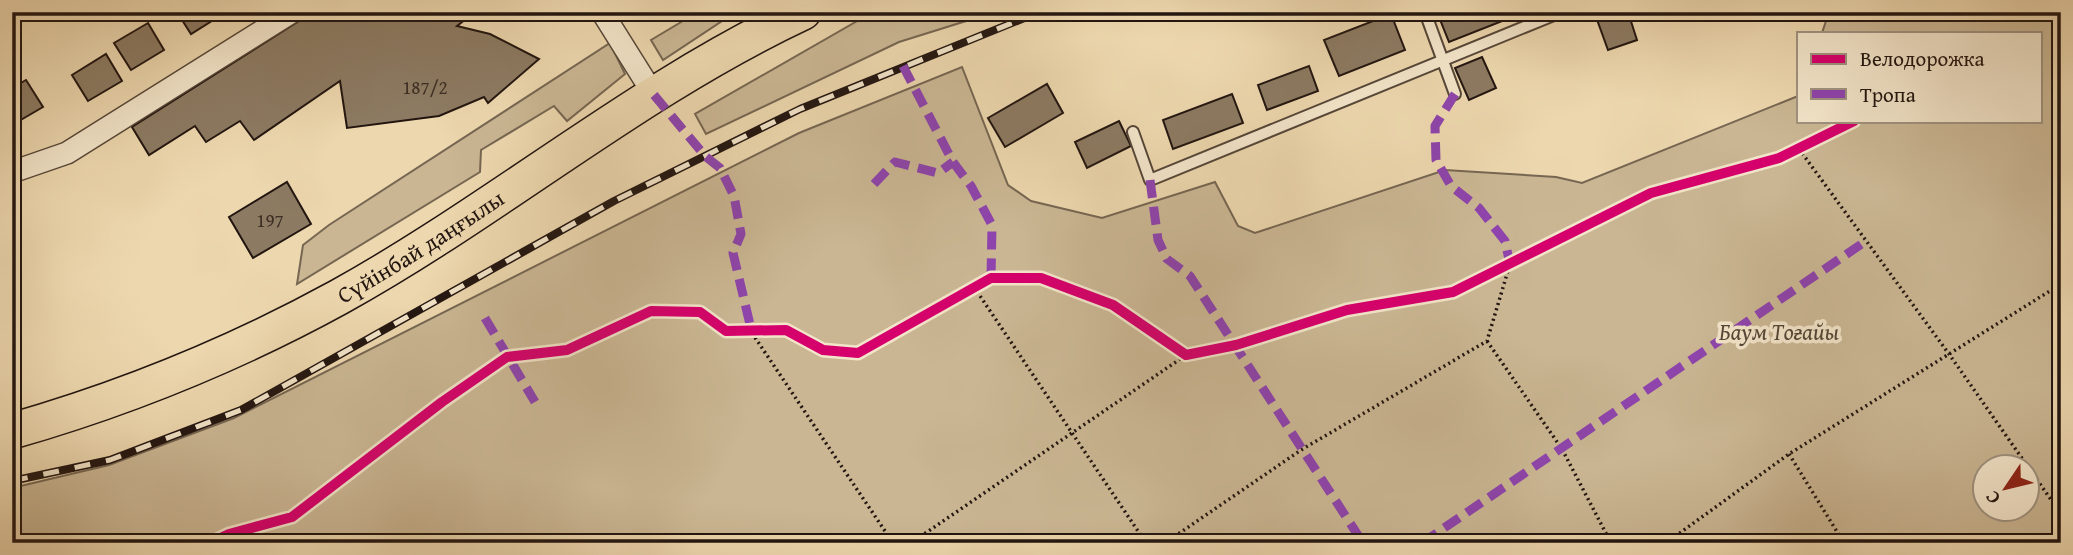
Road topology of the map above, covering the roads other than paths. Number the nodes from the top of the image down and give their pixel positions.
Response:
1 (292, 12) edge
2 (602, 12) edge
3 (803, 12) edge
4 (1425, 12) edge
5 (1561, 12) edge
6 (1443, 61) junction
7 (1455, 94) dead end
8 (654, 96) junction
9 (1133, 132) dead end
10 (12, 172) edge
11 (12, 431) edge

1 - 10 street
2 - 8 street
3 - 8 main road, Сүйінбай даңғылы
4 - 6 lane
5 - 6 lane
6 - 7 lane
6 - 9 lane
8 - 11 main road, Сүйінбай даңғылы

